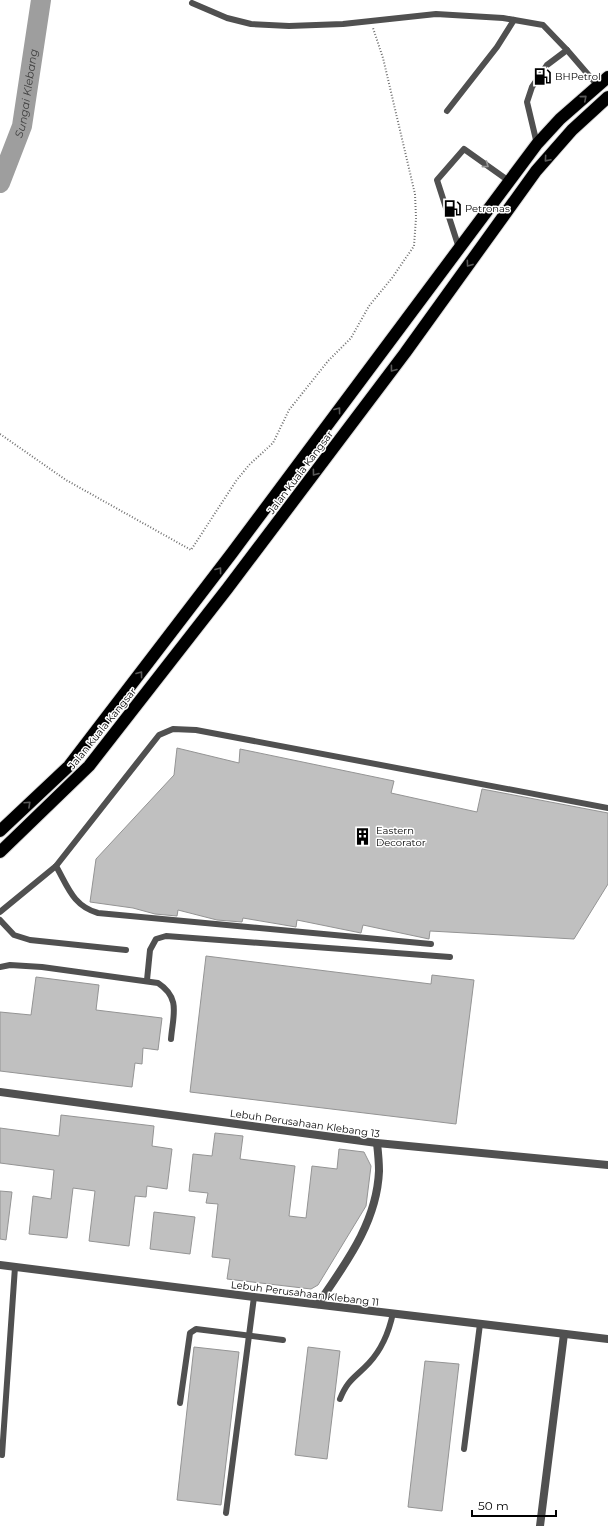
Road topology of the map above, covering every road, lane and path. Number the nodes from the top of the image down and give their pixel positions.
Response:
1 (192, 3) dead end
2 (514, 20) junction
3 (371, 22) junction
4 (567, 50) junction
5 (608, 77) edge
6 (598, 86) junction
7 (608, 97) edge
8 (447, 111) dead end
9 (537, 144) junction
10 (509, 181) junction
11 (459, 248) junction
12 (0, 434) edge
13 (608, 808) edge
14 (0, 831) edge
15 (0, 852) edge
16 (56, 866) junction
17 (0, 912) edge
18 (0, 920) edge
19 (431, 944) dead end
20 (126, 950) dead end
21 (450, 957) dead end
22 (0, 967) edge
23 (147, 980) junction
24 (171, 1039) dead end
25 (0, 1092) edge
26 (377, 1143) junction
27 (608, 1165) edge
28 (0, 1265) edge
29 (14, 1266) junction
30 (254, 1297) junction
31 (318, 1304) junction
32 (393, 1313) junction
33 (480, 1324) junction
34 (564, 1334) junction
35 (248, 1335) junction
36 (608, 1339) edge
37 (283, 1340) dead end
38 (340, 1399) dead end
39 (180, 1403) dead end
40 (464, 1449) dead end
41 (2, 1455) dead end
42 (226, 1513) dead end
43 (540, 1526) edge

1 - 3 lane
2 - 3 lane
2 - 4 lane
2 - 8 lane
3 - 12 path
4 - 6 lane
4 - 9 lane
5 - 6 highway, Jalan Kuala Kangsar
9 -> 6 highway, Jalan Kuala Kangsar
7 -> 15 highway, Jalan Kuala Kangsar
9 - 10 highway, Jalan Kuala Kangsar
10 - 11 highway, Jalan Kuala Kangsar
11 -> 10 lane
14 -> 11 highway, Jalan Kuala Kangsar
13 - 16 lane
16 - 17 lane
16 - 19 lane
18 - 20 lane
21 - 23 lane
22 - 23 lane
23 - 24 lane
25 - 26 street, Lebuh Perusahaan Klebang 13
26 - 27 street, Lebuh Perusahaan Klebang 13
26 - 31 street
28 - 29 street, Lebuh Perusahaan Klebang 11
29 - 30 street, Lebuh Perusahaan Klebang 11
29 - 41 lane
30 - 31 street, Lebuh Perusahaan Klebang 11
30 - 35 lane
31 - 32 street, Lebuh Perusahaan Klebang 11
32 - 33 street, Lebuh Perusahaan Klebang 11
32 - 38 lane
33 - 34 street, Lebuh Perusahaan Klebang 11
33 - 40 lane
34 - 36 street, Lebuh Perusahaan Klebang 11
34 - 43 street
35 - 37 lane
35 - 39 lane
35 - 42 lane

